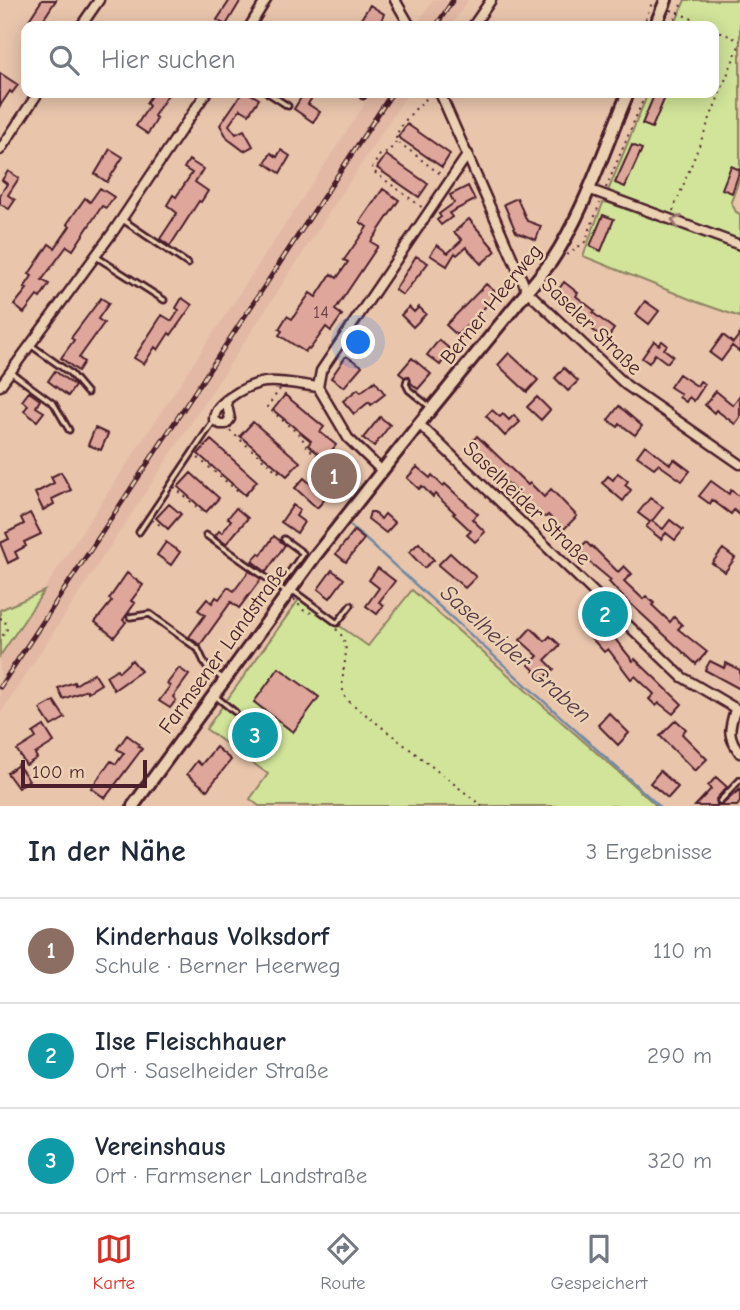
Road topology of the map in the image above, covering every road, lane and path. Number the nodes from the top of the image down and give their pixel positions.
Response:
1 (99, 0) edge
2 (395, 0) edge
3 (491, 0) edge
4 (653, 0) edge
5 (683, 0) edge
6 (265, 1) edge
7 (664, 4) edge
8 (678, 12) junction
9 (84, 21) edge
10 (253, 21) edge
11 (407, 21) edge
12 (476, 21) edge
13 (645, 21) edge
14 (657, 21) edge
15 (674, 21) edge
16 (698, 21) edge
17 (719, 32) edge
18 (740, 42) edge
19 (719, 94) edge
20 (35, 98) edge
21 (203, 98) edge
22 (276, 98) edge
23 (427, 98) edge
24 (440, 98) edge
25 (626, 98) edge
26 (718, 98) edge
27 (288, 106) dead end
28 (397, 142) junction
29 (0, 149) edge
30 (468, 153) junction
31 (450, 180) junction
32 (588, 189) junction
33 (429, 211) junction
34 (121, 219) junction
35 (669, 219) junction
36 (740, 245) edge
37 (95, 256) junction
38 (188, 264) dead end
39 (527, 290) junction
40 (164, 300) dead end
41 (30, 345) junction
42 (11, 371) junction
43 (407, 380) dead end
44 (1, 382) edge
45 (285, 383) junction
46 (318, 387) junction
47 (87, 393) dead end
48 (226, 400) junction
49 (432, 408) junction
50 (214, 420) junction
51 (226, 424) junction
52 (419, 424) junction
53 (69, 430) dead end
54 (192, 453) junction
55 (322, 460) dead end
56 (740, 464) edge
57 (280, 470) dead end
58 (382, 471) junction
59 (171, 484) junction
60 (241, 495) dead end
61 (205, 514) dead end
62 (346, 516) joint
63 (149, 517) junction
64 (162, 524) dead end
65 (139, 532) dead end
66 (206, 535) dead end
67 (284, 539) dead end
68 (286, 590) junction
69 (351, 605) dead end
70 (317, 616) dead end
71 (130, 617) dead end
72 (0, 618) edge
73 (337, 630) dead end
74 (0, 638) edge
75 (224, 680) junction
76 (213, 695) junction
77 (737, 710) edge
78 (236, 712) dead end
79 (740, 753) edge
80 (740, 780) edge
81 (720, 801) dead end
82 (134, 805) edge
83 (482, 806) edge

1 - 9 street
2 - 11 street
3 - 12 street
4 - 13 path
5 - 8 path
6 - 10 street
7 - 8 path
7 - 14 main road
8 - 15 path
8 - 16 path
17 - 18 path
18 - 19 path
20 - 29 street
21 - 34 street
22 - 27 lane
23 - 28 path
24 - 30 street, Saseler Straße
25 - 32 main road, Berner Heerweg
26 - 35 path
28 - 31 path
28 - 33 path
30 - 31 street
30 - 39 street, Saseler Straße
31 - 33 street
32 - 35 street
32 - 39 main road, Berner Heerweg
33 - 46 street
34 - 37 street
34 - 38 lane
36 -> 35 street
37 - 40 lane
37 - 41 street
39 - 49 main road, Berner Heerweg
39 - 56 street, Saseler Straße
41 - 42 street
41 - 47 lane
42 - 44 street
42 - 53 lane
43 - 49 lane
45 - 46 street
45 - 48 street
45 - 55 path
46 - 58 street
48 - 50 street
48 - 51 street
49 - 52 main road, Berner Heerweg
50 - 51 street
50 - 54 lane
51 - 57 path
52 - 58 main road, Berner Heerweg
52 - 77 street, Saselheider Straße
54 - 59 lane
54 - 60 path
58 - 62 main road, Berner Heerweg
59 - 61 path
59 - 63 lane
62 - 68 main road, Farmsener Landstraße
63 - 64 path
63 - 65 lane
66 - 68 lane
67 - 68 lane
68 - 69 lane
68 - 70 path
68 - 75 main road, Farmsener Landstraße
71 - 75 lane
72 - 74 path
73 - 83 path
75 - 76 main road, Farmsener Landstraße
76 - 78 lane
76 - 82 main road, Farmsener Landstraße
77 - 79 street
80 - 81 lane

